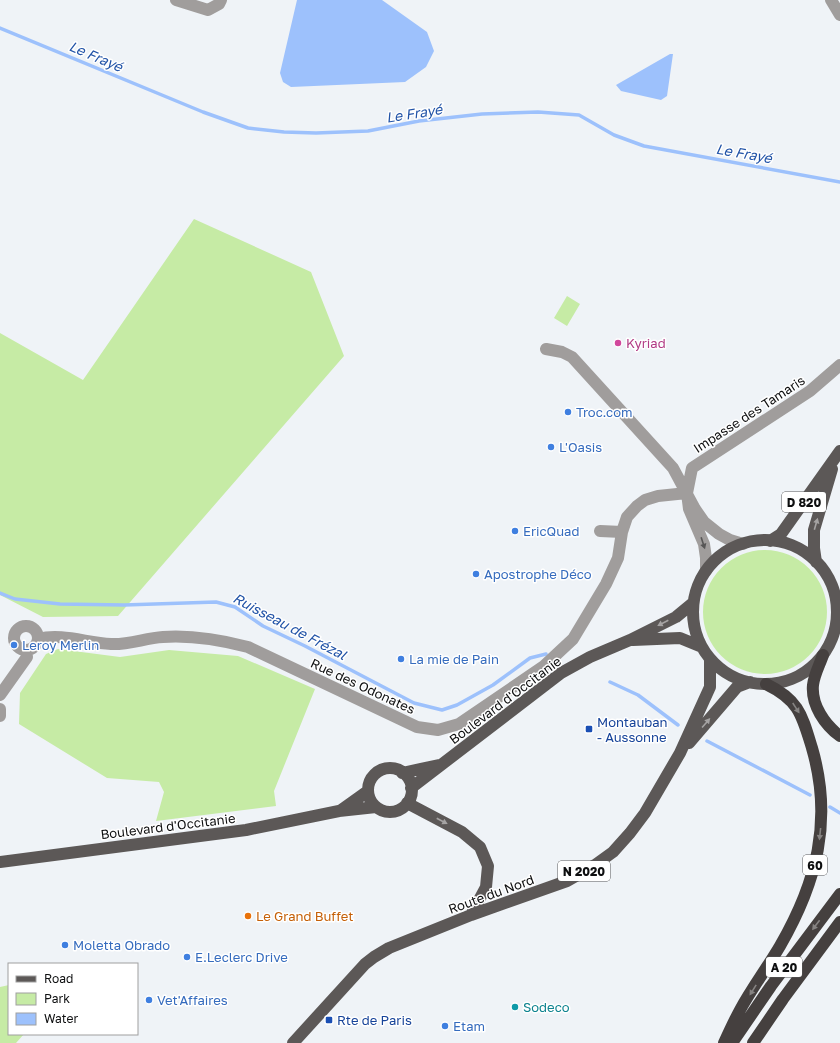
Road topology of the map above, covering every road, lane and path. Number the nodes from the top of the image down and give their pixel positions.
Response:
1 (176, 0) edge
2 (221, 0) edge
3 (831, 0) edge
4 (840, 15) edge
5 (546, 349) dead end
6 (840, 365) edge
7 (838, 456) edge
8 (687, 493) junction
9 (600, 531) dead end
10 (622, 532) junction
11 (770, 541) junction
12 (743, 544) junction
13 (816, 562) junction
14 (706, 571) junction
15 (836, 589) edge
16 (694, 603) junction
17 (837, 627) edge
18 (38, 639) junction
19 (630, 640) junction
20 (702, 647) junction
21 (26, 650) junction
22 (823, 655) junction
23 (710, 659) junction
24 (750, 682) junction
25 (766, 684) junction
26 (0, 695) edge
27 (0, 709) edge
28 (0, 716) edge
29 (840, 736) edge
30 (680, 753) junction
31 (442, 764) junction
32 (402, 773) junction
33 (411, 788) junction
34 (368, 791) junction
35 (407, 803) junction
36 (376, 807) junction
37 (339, 811) junction
38 (0, 862) edge
39 (840, 894) edge
40 (471, 916) junction
41 (840, 923) edge
42 (293, 1043) edge
43 (724, 1043) edge
44 (732, 1043) edge
45 (753, 1043) edge

1 - 2 street
3 - 4 street
5 - 8 street, Impasse des Tamaris
6 - 8 street, Impasse des Tamaris
7 - 11 main road, D 820
13 -> 7 main road, D 820
8 - 10 street, Rue des Odonates
8 - 12 street, Impasse des Tamaris
8 -> 14 street, Impasse des Tamaris
9 - 10 street
10 - 18 street, Rue des Odonates
11 - 12 main road
11 - 13 main road
12 - 14 main road
13 - 15 main road
14 - 16 main road
15 - 17 main road
16 -> 19 main road, Boulevard d'Occitanie
16 - 20 main road
17 - 22 main road
18 - 21 street
18 - 21 street
19 - 20 main road, Boulevard d'Occitanie
19 - 31 main road, Boulevard d'Occitanie
20 - 23 main road
21 - 26 street
22 - 25 main road
22 - 29 highway
23 - 24 main road
23 - 30 main road, Route du Nord / N 2020
24 - 25 main road
30 -> 24 main road, Route du Nord / N 2020
25 -> 43 highway, 60
27 - 28 street
30 - 40 main road, Route du Nord / N 2020
31 - 32 main road, Boulevard d'Occitanie
31 - 33 main road, Boulevard d'Occitanie
32 - 33 main road
32 - 34 main road, Boulevard d'Occitanie
33 - 35 main road
34 - 36 main road
34 - 37 main road, Boulevard d'Occitanie
35 - 36 main road, Boulevard d'Occitanie
35 -> 40 main road
36 - 37 main road, Boulevard d'Occitanie
37 - 38 main road, Boulevard d'Occitanie
39 -> 44 highway, A 20
40 - 42 main road, Route du Nord / N 2020
41 - 45 highway, A 20

